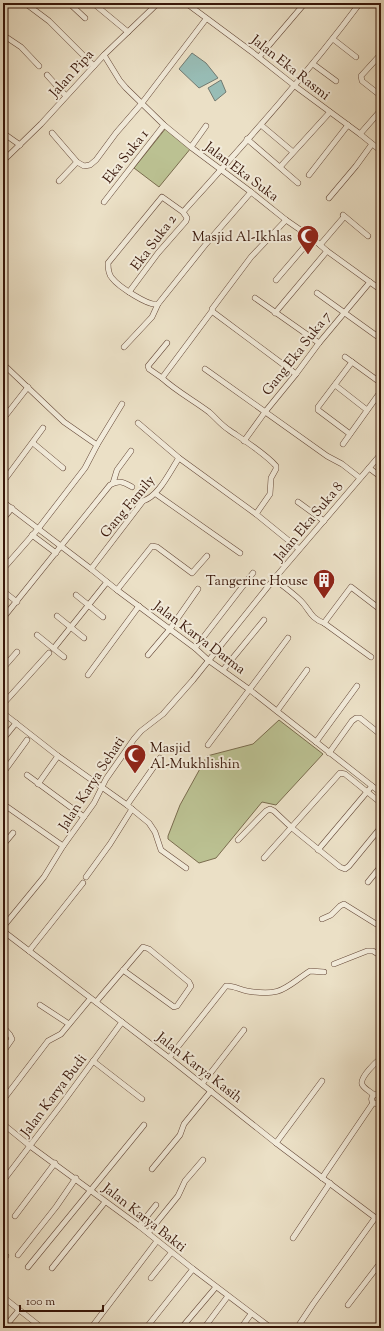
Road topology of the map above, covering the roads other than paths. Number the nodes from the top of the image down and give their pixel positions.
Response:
1 (25, 3) edge
2 (69, 3) edge
3 (93, 3) edge
4 (158, 3) edge
5 (186, 3) edge
6 (305, 3) edge
7 (360, 3) edge
8 (85, 18) dead end
9 (206, 18) junction
10 (128, 32) junction
11 (3, 35) edge
12 (333, 39) junction
13 (381, 54) edge
14 (104, 55) junction
15 (356, 56) dead end
16 (259, 57) junction
17 (313, 64) junction
18 (39, 66) dead end
19 (94, 66) junction
20 (47, 75) dead end
21 (336, 81) dead end
22 (295, 86) junction
23 (66, 96) junction
24 (381, 96) edge
25 (142, 103) junction
26 (381, 110) edge
27 (330, 112) junction
28 (164, 125) junction
29 (261, 125) junction
30 (348, 125) junction
31 (206, 126) dead end
32 (3, 133) edge
33 (52, 133) dead end
34 (360, 134) junction
35 (247, 139) junction
36 (372, 144) junction
37 (20, 145) junction
38 (191, 147) junction
39 (381, 151) edge
40 (293, 152) junction
41 (3, 162) edge
42 (77, 162) junction
43 (280, 167) junction
44 (221, 170) junction
45 (309, 175) dead end
46 (58, 181) dead end
47 (298, 183) dead end
48 (252, 192) junction
49 (329, 198) dead end
50 (104, 202) dead end
51 (183, 212) junction
52 (286, 220) junction
53 (368, 236) dead end
54 (312, 238) junction
55 (320, 245) junction
56 (327, 251) junction
57 (276, 280) dead end
58 (370, 282) junction
59 (381, 290) edge
60 (129, 292) junction
61 (317, 293) dead end
62 (255, 298) dead end
63 (158, 304) junction
64 (212, 311) junction
65 (275, 313) junction
66 (343, 313) junction
67 (381, 339) edge
68 (167, 343) dead end
69 (319, 343) junction
70 (124, 347) dead end
71 (346, 357) dead end
72 (352, 362) junction
73 (3, 364) edge
74 (205, 369) dead end
75 (296, 374) junction
76 (162, 378) junction
77 (381, 383) edge
78 (335, 385) junction
79 (28, 388) junction
80 (381, 391) edge
81 (122, 404) dead end
82 (367, 410) junction
83 (265, 412) junction
84 (3, 419) edge
85 (138, 423) dead end
86 (43, 428) dead end
87 (350, 434) junction
88 (244, 441) junction
89 (33, 443) junction
90 (343, 444) dead end
91 (97, 445) junction
92 (131, 451) dead end
93 (381, 454) edge
94 (179, 458) junction
95 (63, 468) dead end
96 (369, 468) junction
97 (381, 477) edge
98 (360, 478) junction
99 (3, 482) edge
100 (113, 483) junction
101 (132, 487) dead end
102 (156, 494) junction
103 (3, 502) edge
104 (298, 502) dead end
105 (12, 508) junction
106 (256, 514) junction
107 (3, 519) edge
108 (324, 521) junction
109 (38, 529) junction
110 (32, 535) junction
111 (62, 547) junction
112 (300, 549) junction
113 (56, 553) junction
114 (240, 553) dead end
115 (207, 556) dead end
116 (91, 568) junction
117 (3, 569) edge
118 (253, 573) dead end
119 (274, 579) junction
120 (107, 582) junction
121 (198, 589) dead end
122 (117, 590) junction
123 (3, 591) edge
124 (76, 595) dead end
125 (17, 602) junction
126 (89, 606) junction
127 (139, 606) junction
128 (381, 610) edge
129 (58, 616) dead end
130 (103, 617) dead end
131 (3, 618) edge
132 (264, 620) dead end
133 (324, 623) junction
134 (72, 628) junction
135 (170, 629) junction
136 (37, 635) dead end
137 (84, 638) dead end
138 (288, 638) dead end
139 (54, 648) junction
140 (195, 648) junction
141 (18, 652) dead end
142 (49, 653) dead end
143 (148, 655) dead end
144 (64, 657) dead end
145 (371, 657) dead end
146 (208, 660) junction
147 (3, 668) edge
148 (223, 670) junction
149 (307, 670) dead end
150 (88, 675) dead end
151 (356, 686) dead end
152 (250, 690) junction
153 (3, 704) edge
154 (277, 711) junction
155 (3, 713) edge
156 (16, 723) junction
157 (381, 734) edge
158 (3, 739) edge
159 (27, 740) dead end
160 (316, 742) junction
161 (208, 745) dead end
162 (329, 753) junction
163 (58, 756) junction
164 (160, 758) dead end
165 (3, 773) edge
166 (27, 775) dead end
167 (38, 784) junction
168 (372, 786) junction
169 (101, 787) junction
170 (368, 792) junction
171 (381, 793) edge
172 (381, 803) edge
173 (3, 804) edge
174 (130, 807) junction
175 (84, 817) junction
176 (381, 827) edge
177 (292, 828) junction
178 (12, 833) dead end
179 (238, 840) dead end
180 (3, 845) edge
181 (63, 846) junction
182 (318, 850) junction
183 (264, 858) dead end
184 (381, 866) edge
185 (186, 868) dead end
186 (86, 877) dead end
187 (83, 882) dead end
188 (368, 882) dead end
189 (322, 919) dead end
190 (381, 926) edge
191 (3, 927) edge
192 (3, 931) edge
193 (28, 951) junction
194 (381, 956) edge
195 (334, 964) dead end
196 (123, 970) junction
197 (324, 972) dead end
198 (90, 999) junction
199 (96, 1002) junction
200 (40, 1005) dead end
201 (3, 1013) edge
202 (3, 1017) edge
203 (122, 1022) junction
204 (69, 1024) junction
205 (3, 1027) edge
206 (244, 1030) dead end
207 (3, 1052) edge
208 (169, 1058) junction
209 (380, 1060) edge
210 (93, 1061) junction
211 (322, 1081) dead end
212 (202, 1084) junction
213 (211, 1091) junction
214 (374, 1095) junction
215 (142, 1099) dead end
216 (3, 1100) edge
217 (381, 1100) edge
218 (373, 1103) junction
219 (3, 1124) edge
220 (144, 1125) dead end
221 (276, 1143) junction
222 (30, 1146) junction
223 (203, 1160) dead end
224 (55, 1163) junction
225 (152, 1170) dead end
226 (76, 1178) junction
227 (322, 1178) junction
228 (3, 1181) edge
229 (330, 1183) junction
230 (92, 1190) junction
231 (105, 1202) junction
232 (156, 1205) dead end
233 (15, 1216) dead end
234 (375, 1218) junction
235 (381, 1222) edge
236 (139, 1226) junction
237 (148, 1233) junction
238 (292, 1238) dead end
239 (157, 1241) junction
240 (171, 1252) junction
241 (18, 1255) dead end
242 (381, 1262) edge
243 (28, 1267) dead end
244 (52, 1268) dead end
245 (192, 1269) junction
246 (151, 1278) dead end
247 (216, 1287) junction
248 (228, 1296) junction
249 (3, 1297) edge
250 (348, 1305) dead end
251 (19, 1310) junction
252 (251, 1314) junction
253 (184, 1327) edge
254 (4, 1328) edge
255 (42, 1328) edge
256 (91, 1328) edge
257 (146, 1328) edge
258 (204, 1328) edge
259 (241, 1328) edge
260 (271, 1328) edge
261 (297, 1328) edge

1 - 19 street
2 - 8 street
3 - 10 street
4 - 10 street, Jalan Pipa
5 - 9 street, Jalan Eka Rasmi
6 - 16 street
7 - 12 street, Eka Suka 2
9 - 16 street, Jalan Eka Rasmi
9 - 25 street
10 - 14 street, Jalan Pipa
11 - 18 street
12 - 15 street
12 - 17 street, Eka Suka 2
13 - 24 street
14 - 19 street, Jalan Pipa
14 - 25 street, Jalan Eka Suka
16 - 22 street, Jalan Eka Rasmi
17 - 21 street
17 - 22 street, Eka Suka 2
19 - 23 street, Jalan Pipa
20 - 23 street
22 - 27 street, Jalan Eka Rasmi
22 - 29 street, Eka Suka 2
23 - 37 street, Jalan Pipa
25 - 28 street, Jalan Eka Suka
25 - 42 street
26 - 34 street
27 - 30 street, Jalan Eka Rasmi
27 - 40 street
28 - 38 street, Jalan Eka Suka
28 - 50 street, Eka Suka 1
29 - 35 street, Eka Suka 2
29 - 40 street
30 - 34 street, Jalan Eka Rasmi
30 - 45 street
31 - 38 street
32 - 37 street
33 - 42 street
34 - 36 street, Jalan Eka Rasmi
35 - 43 street
35 - 44 street, Eka Suka 2
36 - 39 street, Jalan Eka Rasmi
36 - 49 street
37 - 41 street, Jalan Pipa
38 - 44 street, Jalan Eka Suka
40 - 43 street
42 - 46 street
43 - 47 street
44 - 48 street, Jalan Eka Suka
44 - 51 street, Eka Suka 2
48 - 52 street, Jalan Eka Suka
48 - 63 street
51 - 60 street, Eka Suka 2
51 - 60 street
52 - 54 street, Jalan Eka Suka
52 - 64 street
53 - 55 street
54 - 55 street, Jalan Eka Suka
54 - 57 street
55 - 56 street, Jalan Eka Suka
56 - 58 street, Jalan Eka Suka
56 - 65 street
58 - 59 street, Jalan Eka Suka
58 - 66 street, Gang Eka Suka 7
60 - 63 street
61 - 66 street
62 - 65 street
63 - 70 street
64 - 75 street
64 - 76 street
65 - 69 street
66 - 67 street
66 - 69 street, Gang Eka Suka 7
68 - 76 street
69 - 75 street, Gang Eka Suka 7
71 - 72 street
72 - 77 street
72 - 78 street
73 - 79 street
74 - 83 street
75 - 83 street, Gang Eka Suka 7
76 - 88 street
78 - 82 street
78 - 87 street
79 - 84 street
79 - 91 street
80 - 82 street
81 - 91 street
82 - 87 street
83 - 88 street, Gang Eka Suka 7
83 - 98 street
85 - 94 street
86 - 89 street
87 - 90 street
88 - 106 street
89 - 95 street
89 - 99 street
91 - 109 street
92 - 100 street
93 - 96 street, Jalan Eka Suka 8
94 - 102 street, Gang Family
94 - 106 street
96 - 97 street
96 - 98 street, Jalan Eka Suka 8
98 - 108 street, Jalan Eka Suka 8
100 - 101 street
100 - 111 street
102 - 114 street
102 - 116 street, Gang Family
103 - 105 street, Jalan Karya Darma
104 - 108 street
105 - 107 street
105 - 109 street, Jalan Karya Darma
106 - 112 street
108 - 112 street, Jalan Eka Suka 8
109 - 110 street
109 - 111 street, Jalan Karya Darma
110 - 113 street
110 - 117 street
111 - 113 street
111 - 116 street, Jalan Karya Darma
112 - 119 street, Jalan Eka Suka 8
113 - 125 street
115 - 122 street
116 - 120 street, Jalan Karya Darma
118 - 140 street
119 - 133 street
119 - 146 street, Jalan Eka Suka 8
120 - 122 street, Jalan Karya Darma
120 - 126 street
121 - 135 street
122 - 127 street, Jalan Karya Darma
123 - 125 street
124 - 126 street
125 - 131 street
126 - 130 street
126 - 134 street
127 - 135 street, Jalan Karya Darma
127 - 150 street
128 - 133 street
129 - 134 street
132 - 148 street
133 - 145 street
134 - 137 street
134 - 139 street
135 - 140 street, Jalan Karya Darma
135 - 143 street
136 - 139 street
138 - 152 street
139 - 144 street
140 - 146 street, Jalan Karya Darma
141 - 147 street
142 - 153 street
146 - 148 street, Jalan Karya Darma
146 - 169 street, Jalan Karya Sehati
148 - 152 street, Jalan Karya Darma
149 - 154 street
151 - 160 street
152 - 154 street, Jalan Karya Darma
152 - 161 street
154 - 160 street, Jalan Karya Darma
155 - 156 street
156 - 158 street
156 - 163 street
157 - 162 street
159 - 165 street
160 - 162 street, Jalan Karya Darma
162 - 168 street, Jalan Karya Darma
163 - 167 street
163 - 169 street
164 - 174 street
166 - 167 street
167 - 175 street
168 - 170 street
168 - 171 street, Jalan Karya Darma
169 - 174 street
169 - 175 street, Jalan Karya Sehati
170 - 172 street
170 - 177 street
170 - 182 street
173 - 181 street
174 - 185 street
174 - 186 street
175 - 181 street, Jalan Karya Sehati
176 - 182 street
177 - 179 street
177 - 182 street
177 - 183 street
178 - 180 street
181 - 191 street, Jalan Karya Sehati
184 - 188 street
187 - 193 street
189 - 190 street
192 - 193 street, Jalan Karya Kasih
193 - 198 street, Jalan Karya Kasih
194 - 195 street
196 - 196 street
196 - 199 street
197 - 208 street
198 - 199 street, Jalan Karya Kasih
198 - 204 street
199 - 203 street, Jalan Karya Kasih
200 - 204 street
201 - 202 street
203 - 208 street, Jalan Karya Kasih
203 - 210 street, Jalan Karya Budi
204 - 216 street
205 - 207 street
206 - 212 street
208 - 212 street, Jalan Karya Kasih
209 - 214 street
210 - 215 street
210 - 222 street, Jalan Karya Budi
211 - 221 street
212 - 213 street, Jalan Karya Kasih
213 - 221 street, Jalan Karya Kasih
213 - 225 street
214 - 217 street
214 - 218 street
217 - 218 street
218 - 227 street
219 - 222 street, Jalan Karya Bakti
220 - 230 street
221 - 227 street, Jalan Karya Kasih
222 - 224 street, Jalan Karya Bakti
222 - 228 street, Jalan Karya Budi
223 - 237 street
224 - 226 street, Jalan Karya Bakti
224 - 233 street
226 - 230 street, Jalan Karya Bakti
226 - 241 street
227 - 229 street, Jalan Karya Kasih
229 - 234 street, Jalan Karya Kasih
229 - 238 street
230 - 231 street, Jalan Karya Bakti
230 - 243 street
231 - 236 street, Jalan Karya Bakti
231 - 244 street
232 - 236 street
234 - 235 street, Jalan Karya Kasih
234 - 261 street
236 - 237 street, Jalan Karya Bakti
237 - 239 street, Jalan Karya Bakti
239 - 240 street, Jalan Karya Bakti
239 - 256 street
240 - 245 street, Jalan Karya Bakti
240 - 246 street
242 - 250 street
245 - 247 street, Jalan Karya Bakti
245 - 257 street
247 - 248 street, Jalan Karya Bakti
247 - 253 street
248 - 252 street, Jalan Karya Bakti
248 - 258 street
249 - 251 street
251 - 254 street
251 - 255 street
252 - 259 street
252 - 260 street, Jalan Karya Bakti

